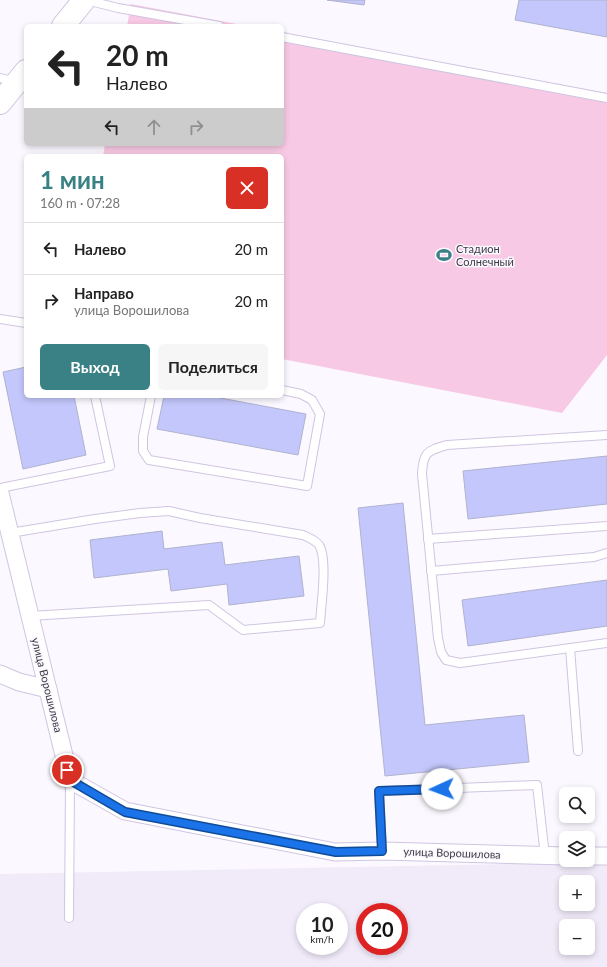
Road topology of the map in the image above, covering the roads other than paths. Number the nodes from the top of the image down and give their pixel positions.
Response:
1 (85, 0) edge
2 (65, 24) edge
3 (208, 24) edge
4 (284, 37) edge
5 (14, 77) edge
6 (607, 98) edge
7 (0, 103) edge
8 (0, 320) edge
9 (24, 323) edge
10 (284, 390) edge
11 (95, 398) edge
12 (151, 398) edge
13 (607, 435) edge
14 (0, 488) edge
15 (0, 493) edge
16 (607, 526) edge
17 (10, 533) junction
18 (428, 539) junction
19 (607, 553) edge
20 (432, 571) junction
21 (30, 616) junction
22 (607, 643) edge
23 (570, 648) junction
24 (0, 674) edge
25 (48, 689) junction
26 (578, 751) dead end
27 (70, 780) junction
28 (382, 851) junction
29 (545, 856) junction
30 (559, 856) edge
31 (595, 856) edge
32 (607, 856) edge
33 (70, 918) dead end

1 - 2 main road
1 - 3 lane
4 - 6 lane
5 - 7 main road
8 - 9 lane
10 - 12 lane
11 - 14 lane
13 - 18 lane
15 - 17 street, улица Ворошилова
16 - 18 lane
17 - 21 street, улица Ворошилова
17 - 21 lane
18 - 20 lane
19 - 20 lane
20 - 23 lane
21 - 25 street, улица Ворошилова
22 - 23 lane
23 - 26 lane
24 - 25 street
25 - 27 street, улица Ворошилова
27 - 28 street, улица Ворошилова
27 - 33 lane
28 - 29 street, улица Ворошилова
28 - 29 lane
29 - 30 street, улица Ворошилова
31 - 32 street

